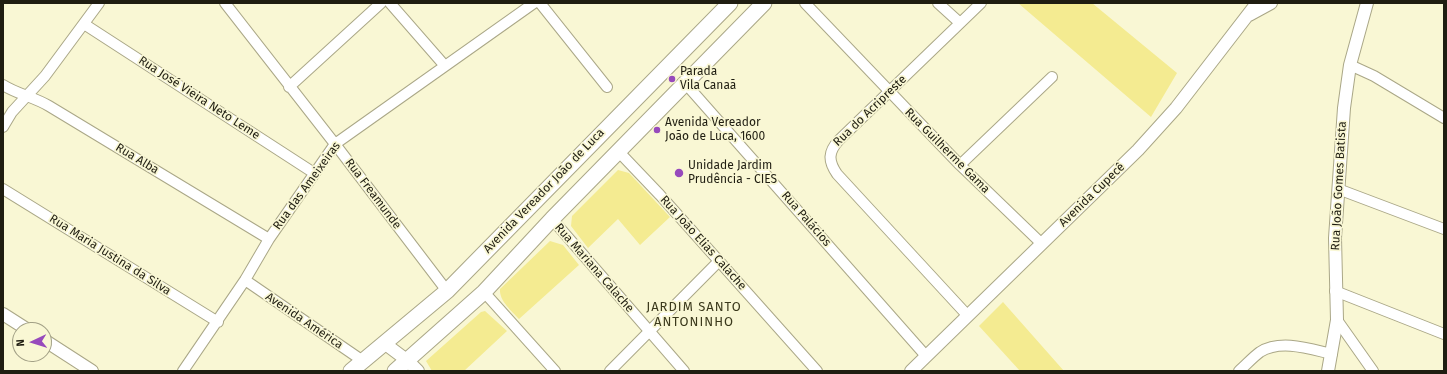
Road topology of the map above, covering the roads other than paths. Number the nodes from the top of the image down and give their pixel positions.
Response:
1 (99, 3) edge
2 (225, 3) edge
3 (381, 3) edge
4 (390, 3) edge
5 (534, 3) edge
6 (540, 3) edge
7 (730, 3) edge
8 (764, 3) edge
9 (805, 3) edge
10 (938, 3) edge
11 (981, 3) edge
12 (1257, 3) edge
13 (1271, 3) edge
14 (1367, 3) edge
15 (1248, 15) junction
16 (960, 23) junction
17 (84, 24) junction
18 (1350, 65) junction
19 (445, 66) junction
20 (1052, 78) dead end
21 (685, 82) junction
22 (3, 85) edge
23 (289, 86) junction
24 (606, 87) dead end
25 (889, 93) junction
26 (27, 95) junction
27 (1444, 118) edge
28 (3, 127) edge
29 (335, 144) junction
30 (619, 152) junction
31 (960, 165) junction
32 (314, 173) junction
33 (3, 188) edge
34 (1338, 189) junction
35 (552, 219) junction
36 (1444, 228) edge
37 (269, 239) junction
38 (1042, 244) junction
39 (719, 261) junction
40 (245, 280) junction
41 (446, 291) junction
42 (1335, 291) junction
43 (484, 292) junction
44 (3, 314) edge
45 (968, 316) junction
46 (1336, 320) junction
47 (16, 322) edge
48 (218, 322) junction
49 (650, 331) junction
50 (1444, 334) edge
51 (384, 343) junction
52 (52, 345) edge
53 (1332, 354) junction
54 (926, 356) junction
55 (363, 361) junction
56 (413, 366) edge
57 (917, 369) edge
58 (92, 371) edge
59 (183, 371) edge
60 (351, 371) edge
61 (395, 371) edge
62 (555, 371) edge
63 (610, 371) edge
64 (684, 371) edge
65 (817, 371) edge
66 (1239, 371) edge
67 (1328, 371) edge
68 (1373, 371) edge

1 - 17 street
2 - 23 street, Rua Freamunde
3 - 23 street
4 - 19 street
5 - 19 street, Rua das Ameixeiras
6 - 24 street
7 - 41 main road, Avenida Vereador João de Luca
8 - 21 main road, Avenida Vereador João de Luca
9 - 25 street, Rua Guilherme Gama
10 - 16 street
11 - 16 street, Rua do Acripreste
12 - 15 street, Avenida Cupecê
13 - 15 street
14 - 18 street, Rua João Gomes Batista
15 - 38 street, Avenida Cupecê
16 - 25 street, Rua do Acripreste
17 - 26 street
17 - 32 street, Rua José Vieira Neto Leme
18 - 27 street
18 - 34 street, Rua João Gomes Batista
19 - 29 street, Rua das Ameixeiras
20 - 31 street
21 - 30 main road, Avenida Vereador João de Luca
21 - 54 street, Rua Palácios
22 - 26 street, Rua Alba
23 - 29 street, Rua Freamunde
25 - 31 street, Rua Guilherme Gama
25 - 45 street, Rua do Acripreste
26 - 28 street
26 - 37 street, Rua Alba
29 - 32 street, Rua das Ameixeiras
29 - 41 street, Rua Freamunde
30 - 35 main road, Avenida Vereador João de Luca
30 - 39 street, Rua João Elias Calache
31 - 38 street, Rua Guilherme Gama
32 - 37 street, Rua das Ameixeiras
33 - 48 street, Rua Maria Justina da Silva
34 - 36 street
34 - 42 street, Rua João Gomes Batista
35 - 43 main road, Avenida Vereador João de Luca
35 - 49 street, Rua Mariana Calache
37 - 40 street, Rua das Ameixeiras
38 - 45 street, Avenida Cupecê
39 - 49 street
39 - 65 street, Rua João Elias Calache
40 - 48 street, Rua das Ameixeiras
40 - 55 street, Avenida América
41 - 51 main road, Avenida Vereador João de Luca
42 - 46 street, Rua João Gomes Batista
42 - 50 street
43 - 56 main road, Avenida Vereador João de Luca
43 - 62 street
44 - 47 street
45 - 54 street, Avenida Cupecê
46 - 53 street, Rua João Gomes Batista
46 - 68 street
48 - 59 street, Rua das Ameixeiras
49 - 63 street
49 - 64 street, Rua Mariana Calache
51 - 55 main road, Avenida Vereador João de Luca
51 - 56 street
52 - 58 street
53 - 66 street
53 - 67 street, Rua João Gomes Batista
54 - 57 street, Avenida Cupecê
55 - 60 main road, Avenida Vereador João de Luca
56 - 61 main road, Avenida Vereador João de Luca

